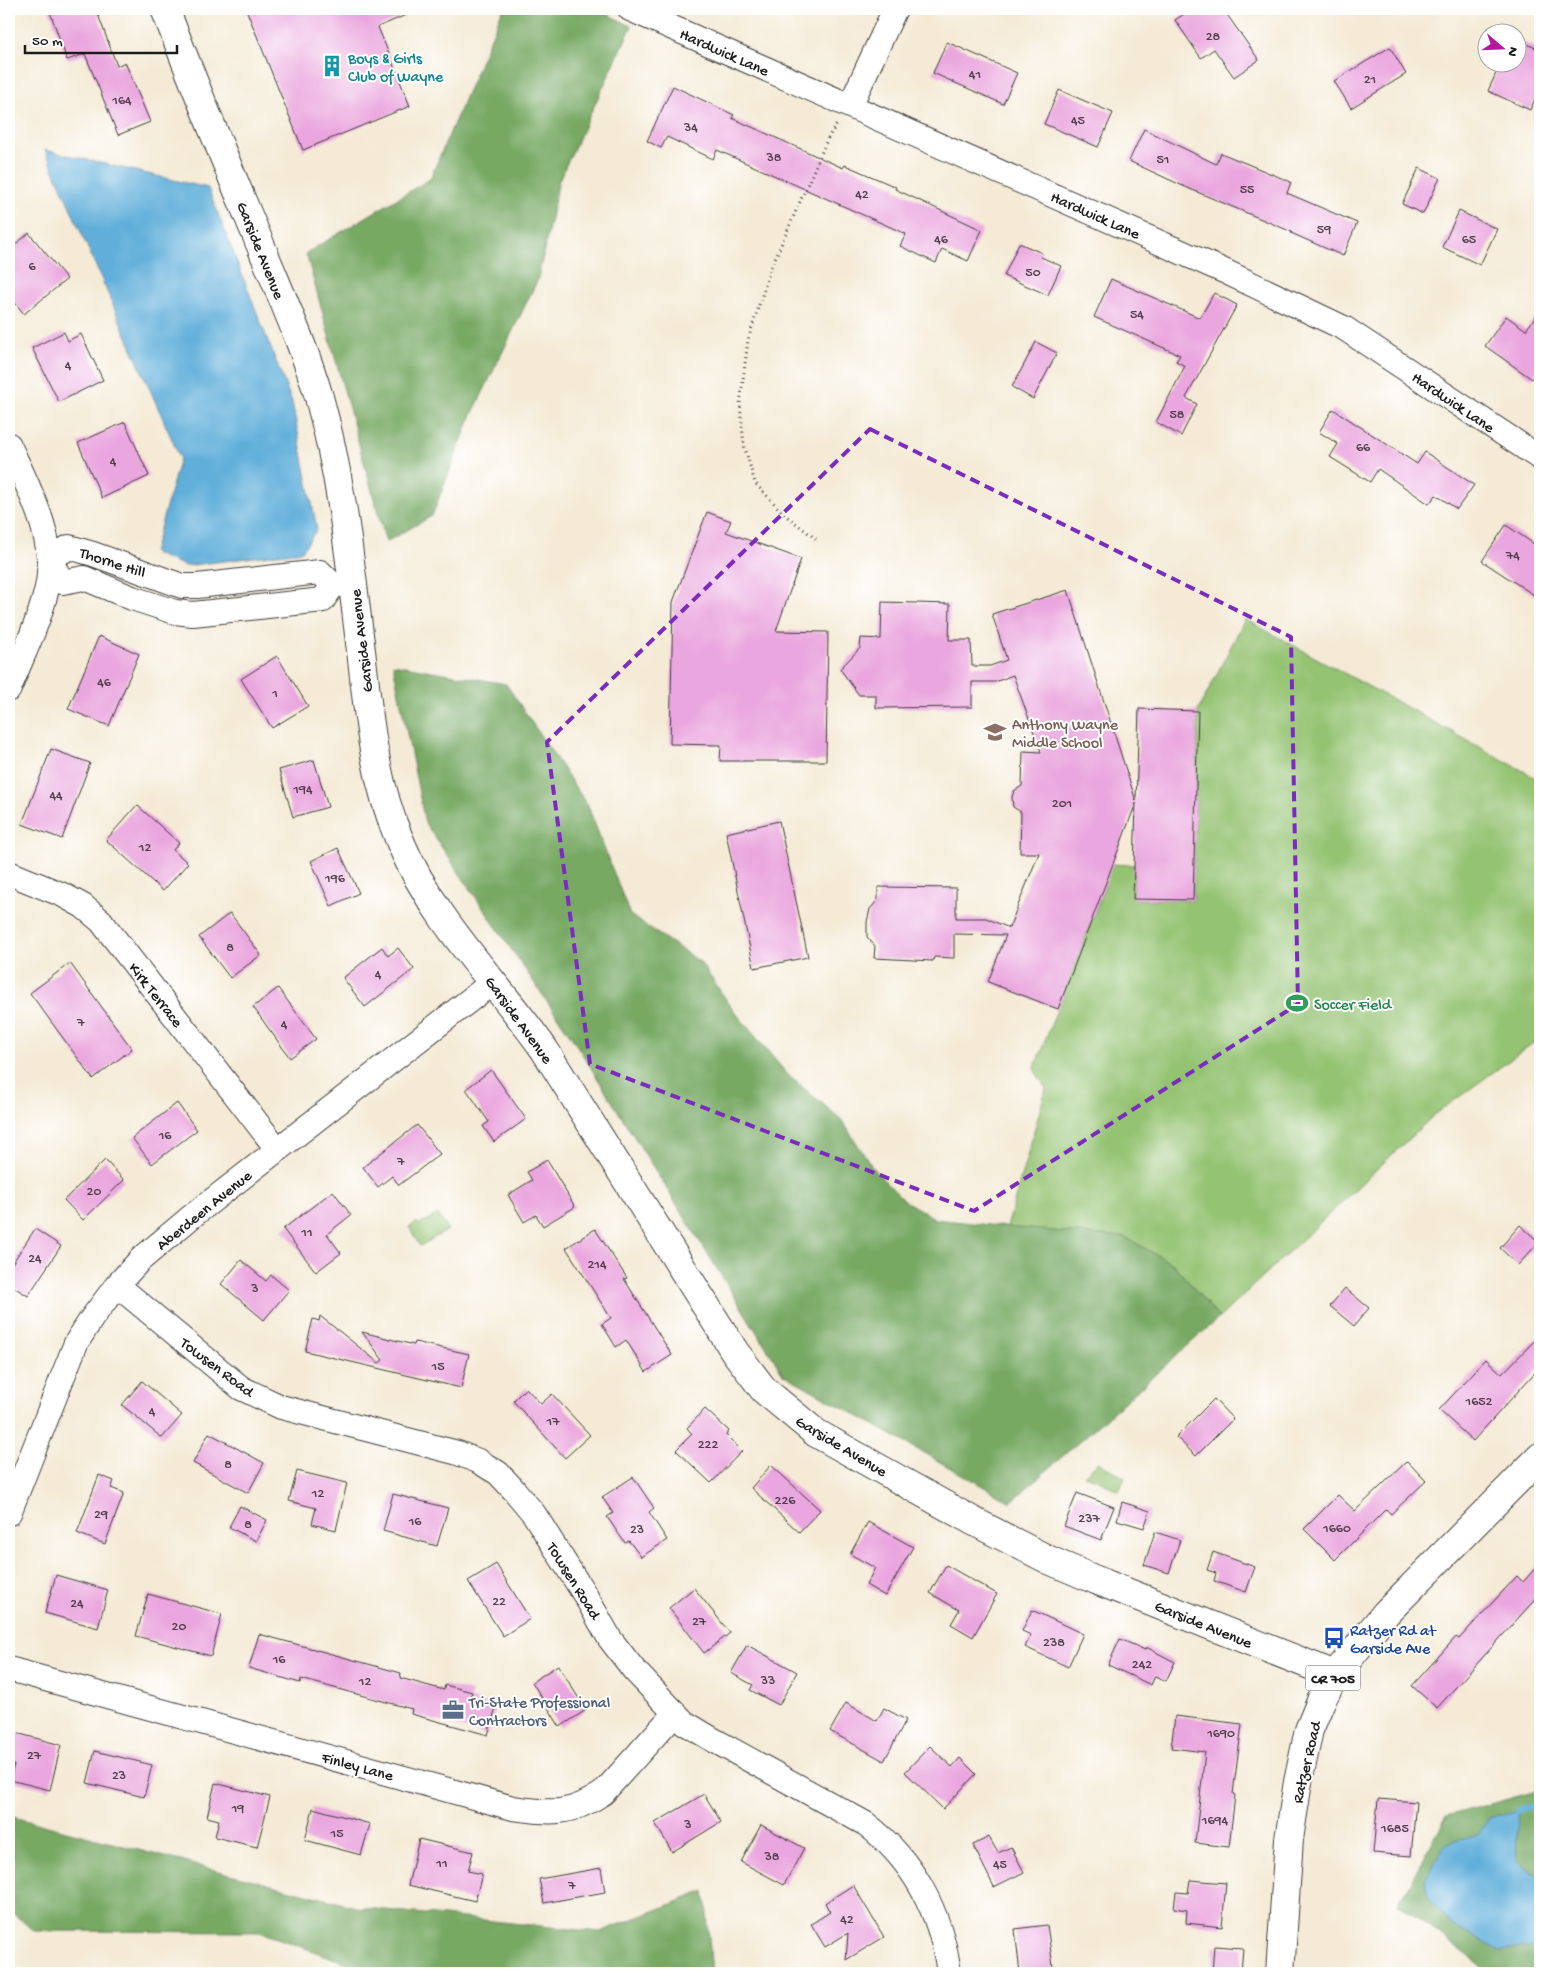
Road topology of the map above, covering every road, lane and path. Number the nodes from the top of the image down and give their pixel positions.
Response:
1 (165, 9) edge
2 (630, 9) edge
3 (895, 9) edge
4 (850, 106) junction
5 (9, 445) edge
6 (1540, 458) edge
7 (816, 539) dead end
8 (49, 560) junction
9 (343, 584) junction
10 (9, 689) edge
11 (9, 872) edge
12 (493, 982) junction
13 (278, 1150) junction
14 (117, 1285) junction
15 (1540, 1457) edge
16 (9, 1513) edge
17 (9, 1670) edge
18 (1335, 1675) junction
19 (674, 1713) junction
20 (949, 1973) edge
21 (1280, 1973) edge

1 - 9 street, Garside Avenue
2 - 4 street, Hardwick Lane
3 - 4 street
4 - 6 street, Hardwick Lane
4 - 7 path
5 - 8 street
8 - 9 street, Thorne Hill
8 - 10 street
9 - 12 street, Garside Avenue
11 - 13 street, Kirk Terrace
12 - 13 street, Aberdeen Avenue
12 - 18 street, Garside Avenue
13 - 14 street, Aberdeen Avenue
14 - 16 street, Aberdeen Avenue
14 - 19 street, Towsen Road
15 - 18 street, Ratzer Road / CR 705
17 - 19 street, Finley Lane
18 - 21 street, Ratzer Road / CR 705
19 - 20 street, Towsen Road

